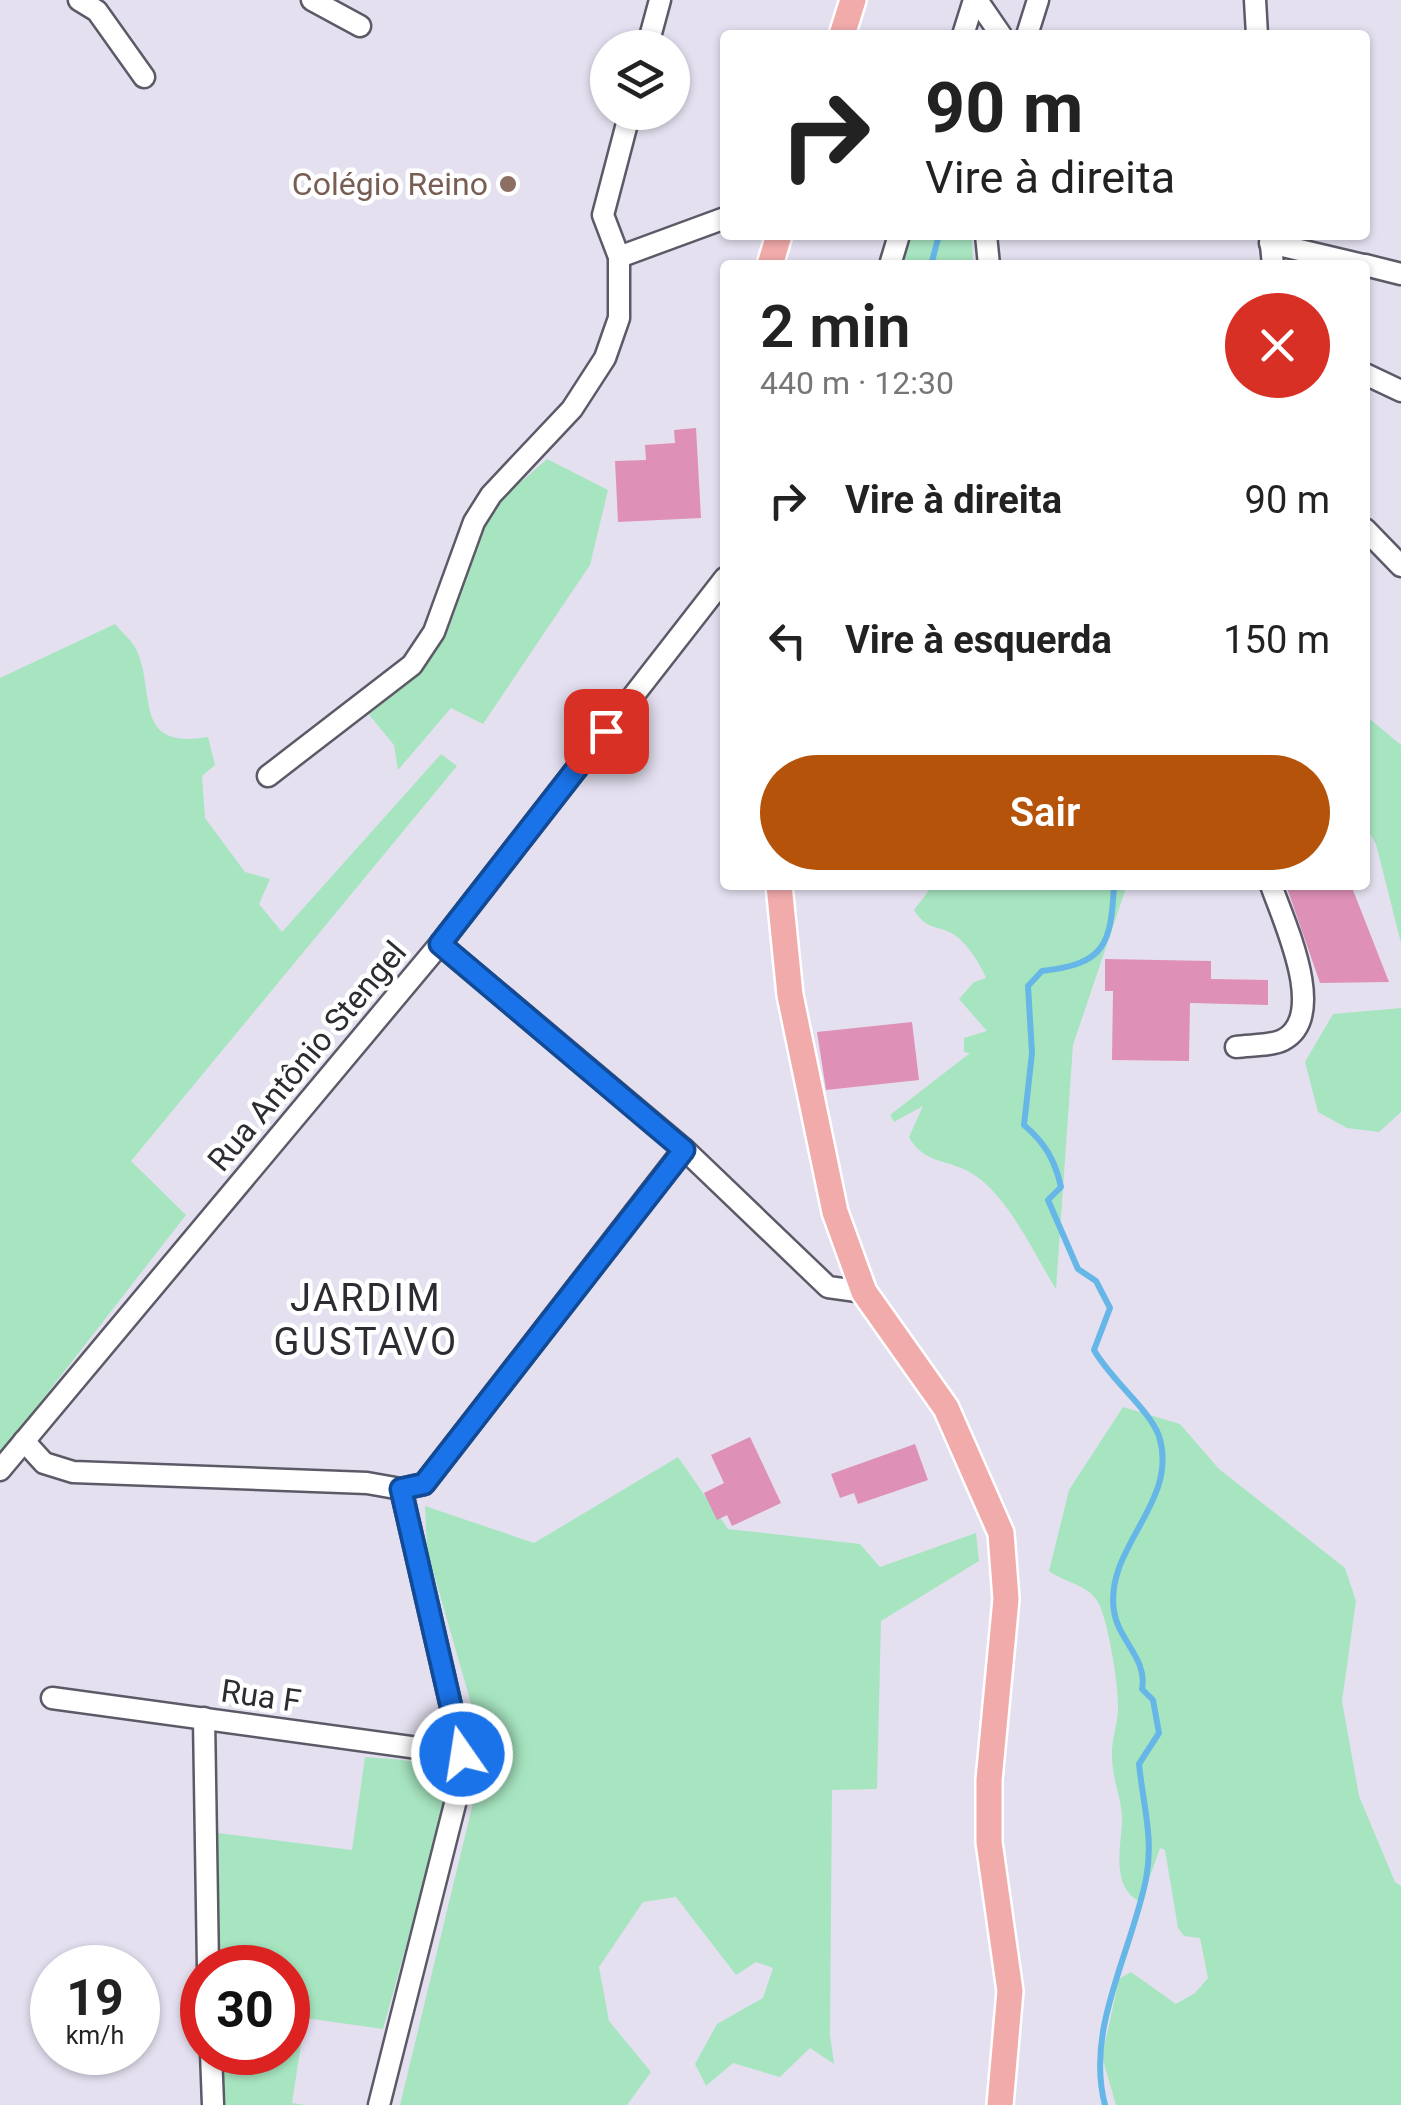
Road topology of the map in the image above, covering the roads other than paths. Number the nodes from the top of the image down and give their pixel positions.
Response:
1 (79, 0) edge
2 (312, 0) edge
3 (660, 0) edge
4 (853, 0) edge
5 (976, 0) edge
6 (1038, 0) edge
7 (1255, 0) edge
8 (360, 26) dead end
9 (652, 30) edge
10 (844, 30) edge
11 (965, 30) edge
12 (997, 30) edge
13 (1029, 30) edge
14 (1256, 30) edge
15 (144, 77) dead end
16 (625, 130) edge
17 (720, 220) edge
18 (1274, 240) edge
19 (619, 257) junction
20 (1346, 260) edge
21 (1370, 266) edge
22 (1401, 274) edge
23 (1370, 376) edge
24 (1401, 391) edge
25 (1370, 534) edge
26 (1401, 566) edge
27 (720, 584) edge
28 (268, 776) dead end
29 (780, 890) edge
30 (1273, 890) edge
31 (440, 944) junction
32 (1236, 1047) dead end
33 (684, 1150) junction
34 (864, 1292) junction
35 (24, 1441) junction
36 (0, 1470) edge
37 (401, 1489) junction
38 (52, 1698) dead end
39 (204, 1718) junction
40 (462, 1754) junction
41 (208, 1945) edge
42 (212, 2075) edge
43 (213, 2105) edge
44 (379, 2105) edge
45 (1000, 2105) edge

1 - 15 street
2 - 8 street
3 - 9 street
4 - 10 main road
5 - 11 street
5 - 12 street
6 - 13 street
7 - 14 street
16 - 19 street
17 - 19 street
18 - 20 street
19 - 28 street
21 - 22 street
23 - 24 street
25 - 26 street
27 - 31 street, Rua Antônio Stengel
29 - 34 main road
30 - 32 street
31 - 33 street
31 - 35 street, Rua Antônio Stengel
33 - 34 street
33 - 37 street
34 - 45 main road
35 - 36 street, Rua Antônio Stengel
35 - 37 street
37 - 40 street
38 - 39 street, Rua F
39 - 40 street, Rua F
39 - 41 street
40 - 44 street
42 - 43 street

